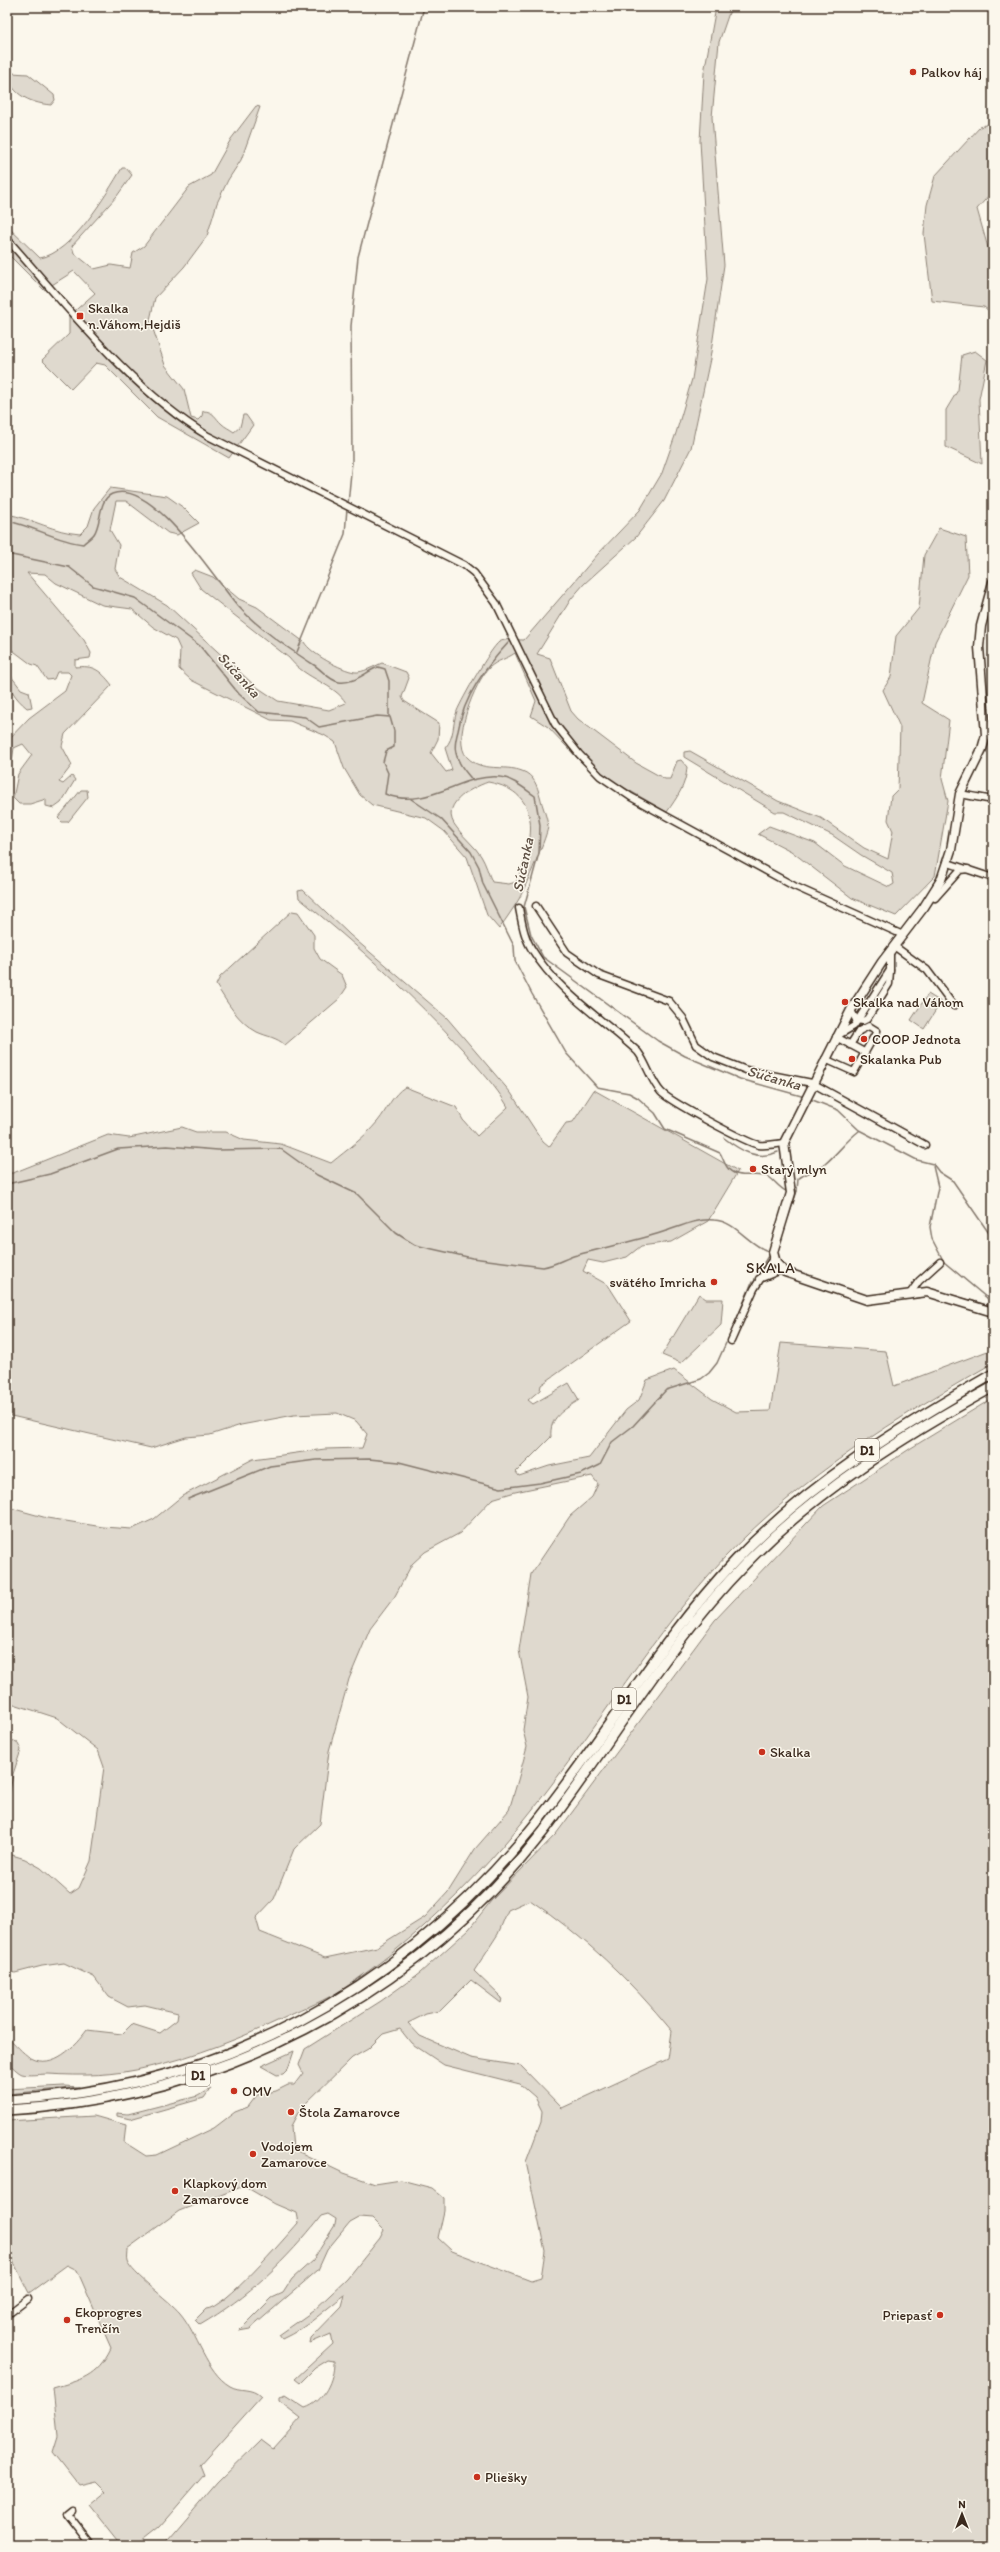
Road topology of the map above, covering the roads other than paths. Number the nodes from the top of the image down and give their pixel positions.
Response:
1 (7, 239) edge
2 (993, 582) edge
3 (960, 794) junction
4 (993, 800) edge
5 (948, 863) junction
6 (968, 869) junction
7 (993, 878) edge
8 (932, 896) junction
9 (536, 906) dead end
10 (519, 908) dead end
11 (902, 935) junction
12 (892, 948) junction
13 (954, 1006) dead end
14 (851, 1010) junction
15 (858, 1021) junction
16 (836, 1037) junction
17 (850, 1045) junction
18 (864, 1052) junction
19 (825, 1059) junction
20 (812, 1083) junction
21 (784, 1143) junction
22 (924, 1146) dead end
23 (774, 1257) junction
24 (940, 1262) dead end
25 (781, 1270) junction
26 (759, 1280) junction
27 (909, 1295) junction
28 (993, 1312) edge
29 (731, 1341) dead end
30 (993, 1374) edge
31 (993, 1387) edge
32 (7, 2100) edge
33 (7, 2110) edge
34 (28, 2299) dead end
35 (7, 2315) edge
36 (72, 2509) dead end
37 (92, 2545) edge

1 - 11 street
2 - 3 main road
3 - 4 street
3 - 5 main road
5 - 6 street
5 - 8 main road
6 - 7 street
6 - 8 street
8 - 11 main road
9 - 20 street
10 - 21 street
11 - 12 main road
12 - 13 street
12 - 14 main road
12 - 15 street
14 - 15 street
14 - 16 main road
15 - 16 street
16 - 17 street
16 - 19 main road
17 - 18 street
17 - 18 street
18 - 19 street
19 - 20 main road
20 - 21 main road
20 - 22 street
21 - 23 main road
23 - 25 main road
23 - 26 street
24 - 27 street
25 - 26 street
25 - 27 main road
26 - 29 street
27 - 28 main road
30 - 32 highway, D1
31 - 33 highway, D1
34 - 35 street
36 - 37 street

